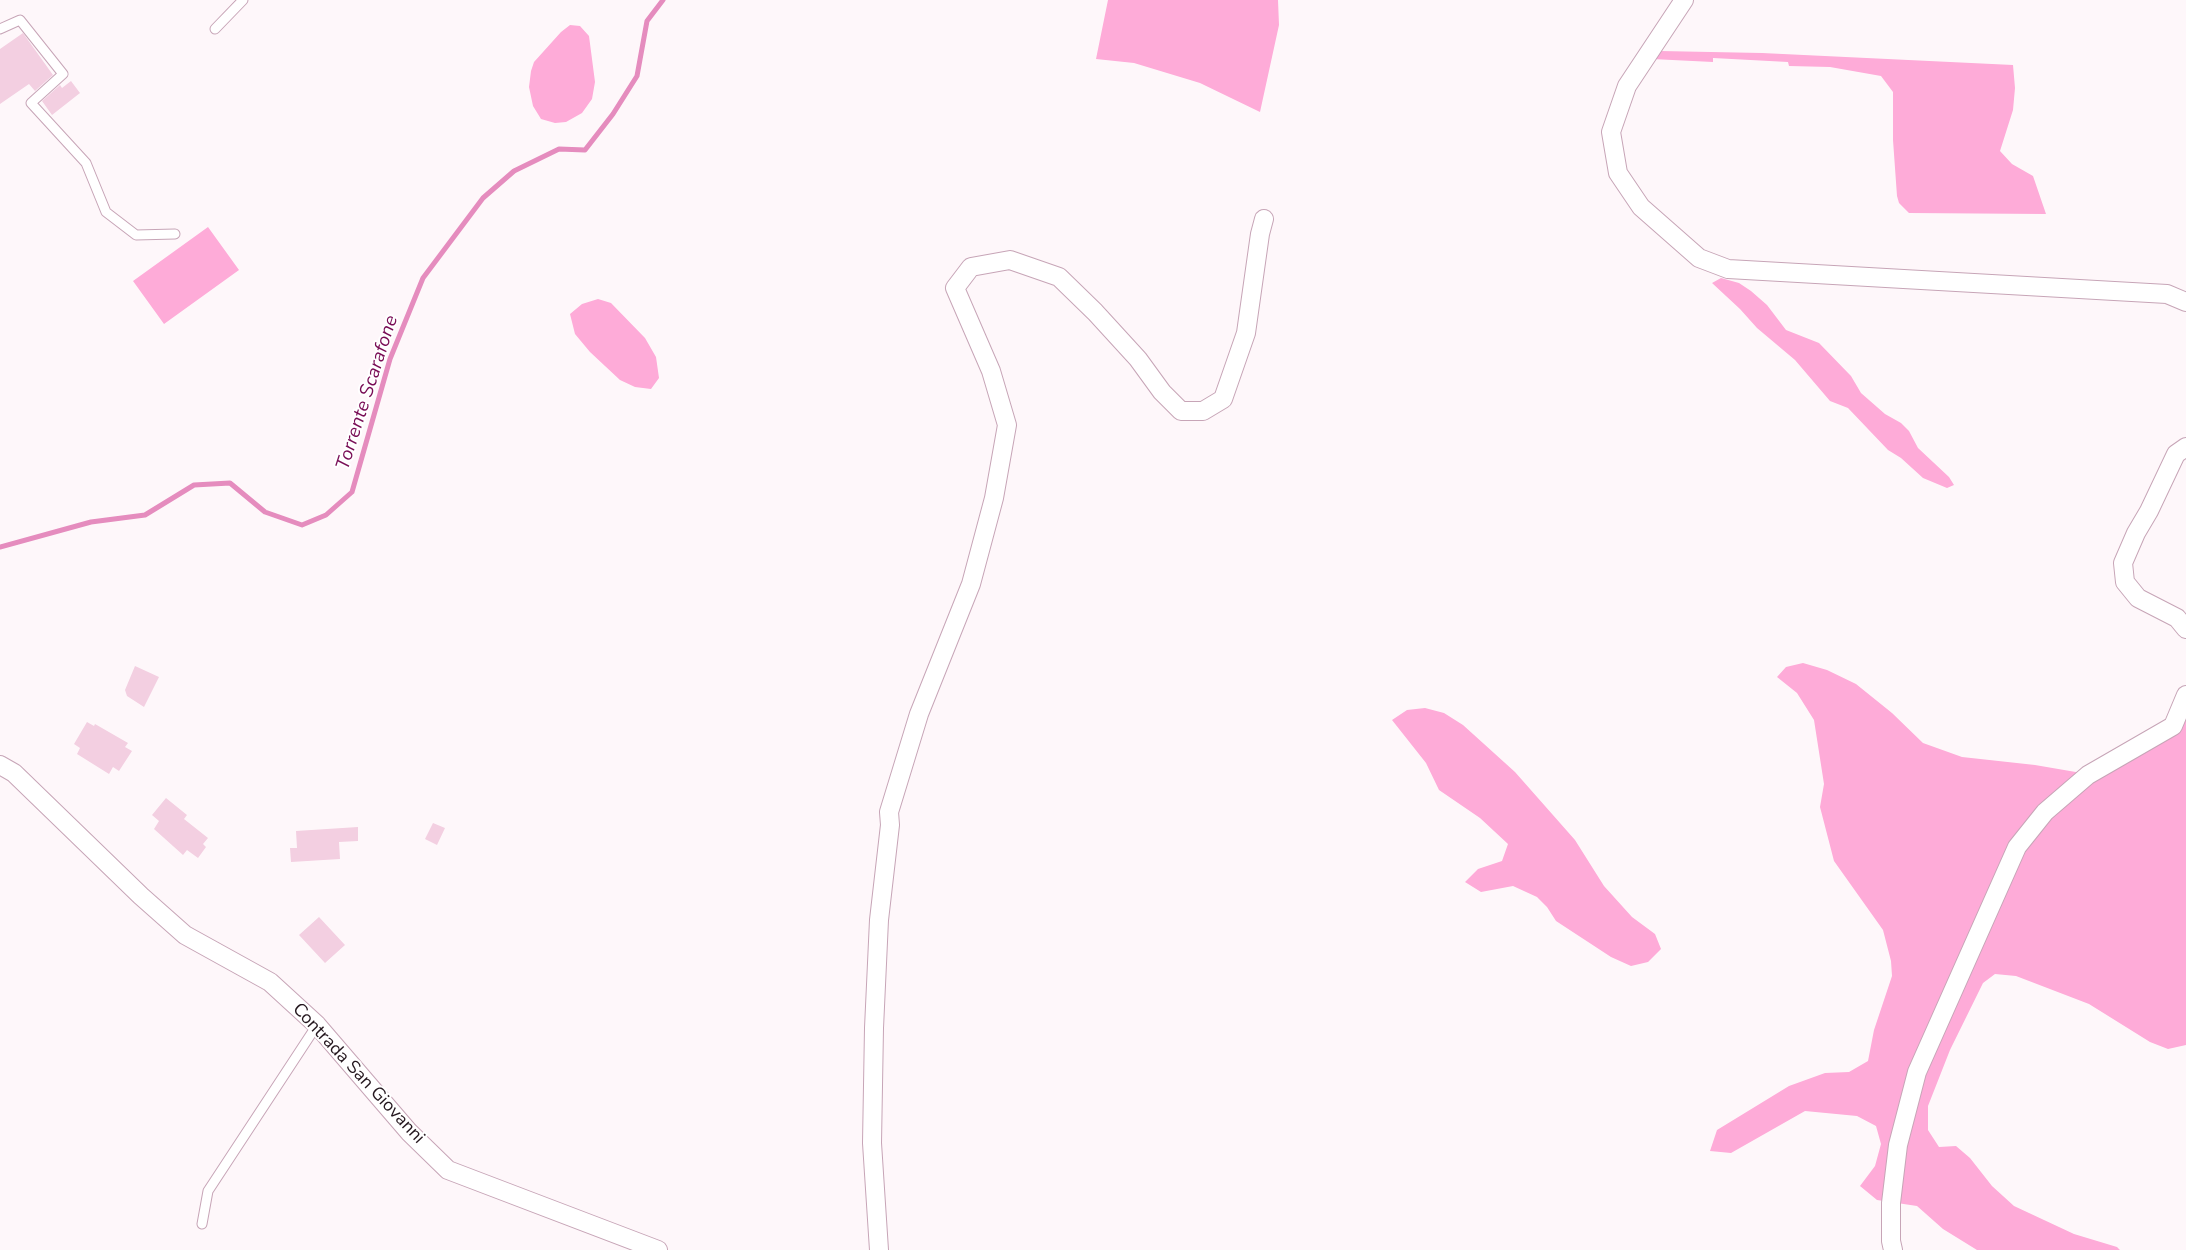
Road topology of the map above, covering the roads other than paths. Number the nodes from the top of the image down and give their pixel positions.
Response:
1 (244, 0) edge
2 (1684, 0) edge
3 (0, 29) edge
4 (214, 29) dead end
5 (1264, 219) dead end
6 (174, 234) dead end
7 (2186, 302) edge
8 (2186, 447) edge
9 (2186, 629) edge
10 (2186, 695) edge
11 (0, 764) edge
12 (317, 1025) junction
13 (202, 1224) dead end
14 (658, 1250) edge
15 (878, 1250) edge
16 (1893, 1250) edge

1 - 4 lane
2 - 7 street
3 - 6 lane
5 - 15 street
8 - 9 street
10 - 16 street
11 - 12 street, Contrada San Giovanni
12 - 13 lane
12 - 14 street, Contrada San Giovanni

